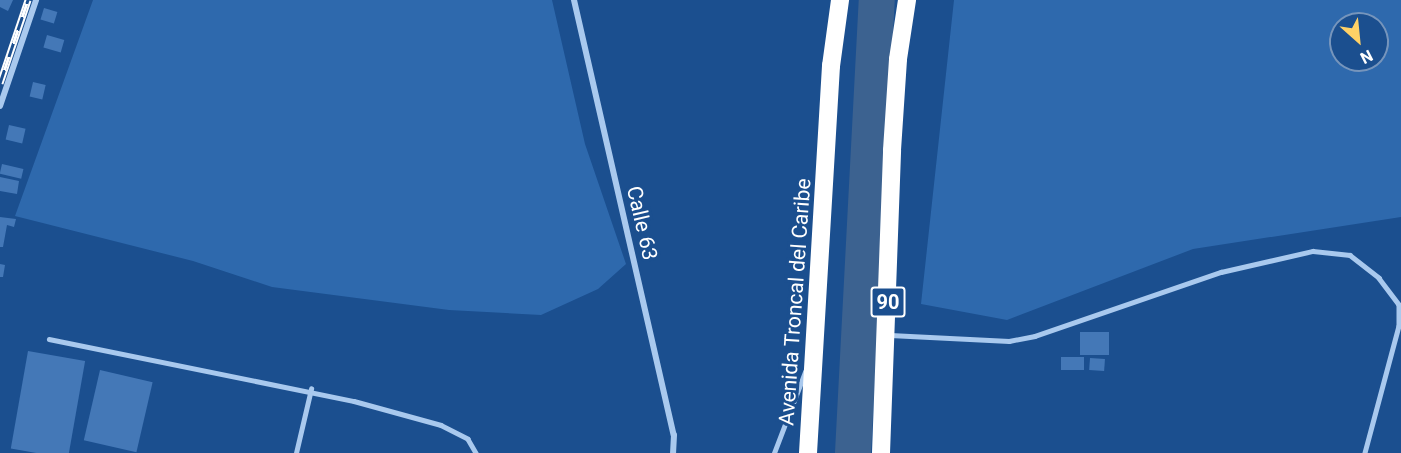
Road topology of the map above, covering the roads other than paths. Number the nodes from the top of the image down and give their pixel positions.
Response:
1 (36, 0) edge
2 (574, 0) edge
3 (840, 0) edge
4 (907, 0) edge
5 (0, 106) edge
6 (887, 335) junction
7 (49, 339) dead end
8 (813, 350) junction
9 (311, 389) junction
10 (296, 453) edge
11 (476, 453) edge
12 (673, 453) edge
13 (774, 453) edge
14 (808, 453) edge
15 (882, 453) edge
16 (1365, 453) edge

1 - 5 street
2 - 12 street, Calle 63
3 - 8 highway, Avenida Troncal del Caribe
4 - 6 highway, 90
6 - 15 highway, 90
6 - 16 lane
7 - 9 lane
8 - 13 lane
8 - 14 highway, Avenida Troncal del Caribe
9 - 10 lane
9 - 11 lane

